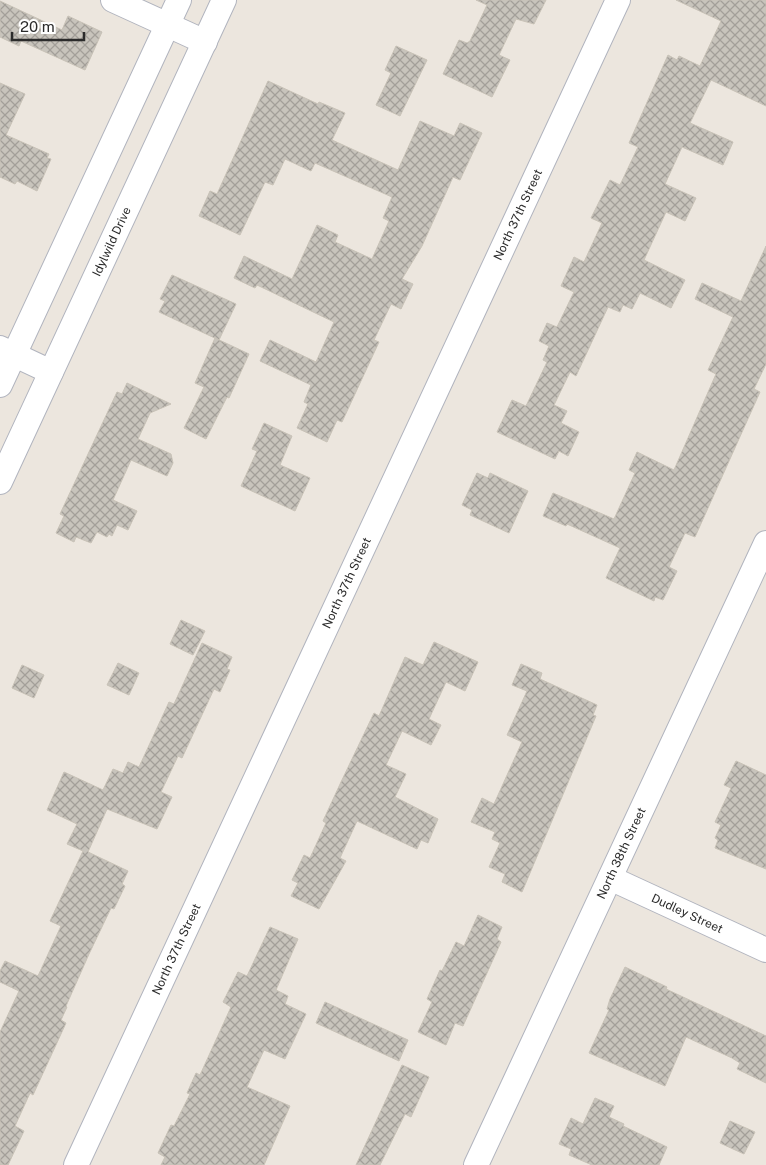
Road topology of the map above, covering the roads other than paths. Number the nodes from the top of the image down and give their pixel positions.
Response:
1 (113, 0) edge
2 (179, 0) edge
3 (224, 0) edge
4 (618, 0) edge
5 (167, 25) junction
6 (205, 42) junction
7 (7, 352) edge
8 (51, 372) junction
9 (0, 385) edge
10 (0, 482) edge
11 (766, 542) edge
12 (610, 878) junction
13 (766, 950) edge
14 (76, 1165) edge
15 (476, 1165) edge

1 - 5 street
2 - 5 street
3 - 6 street, Idylwild Drive
4 - 14 street, North 37th Street
5 - 6 street
5 - 7 street
6 - 8 street, Idylwild Drive
7 - 8 street
7 - 9 street
8 - 10 street, Idylwild Drive
11 - 12 street, North 38th Street
12 - 13 street, Dudley Street
12 - 15 street, North 38th Street

